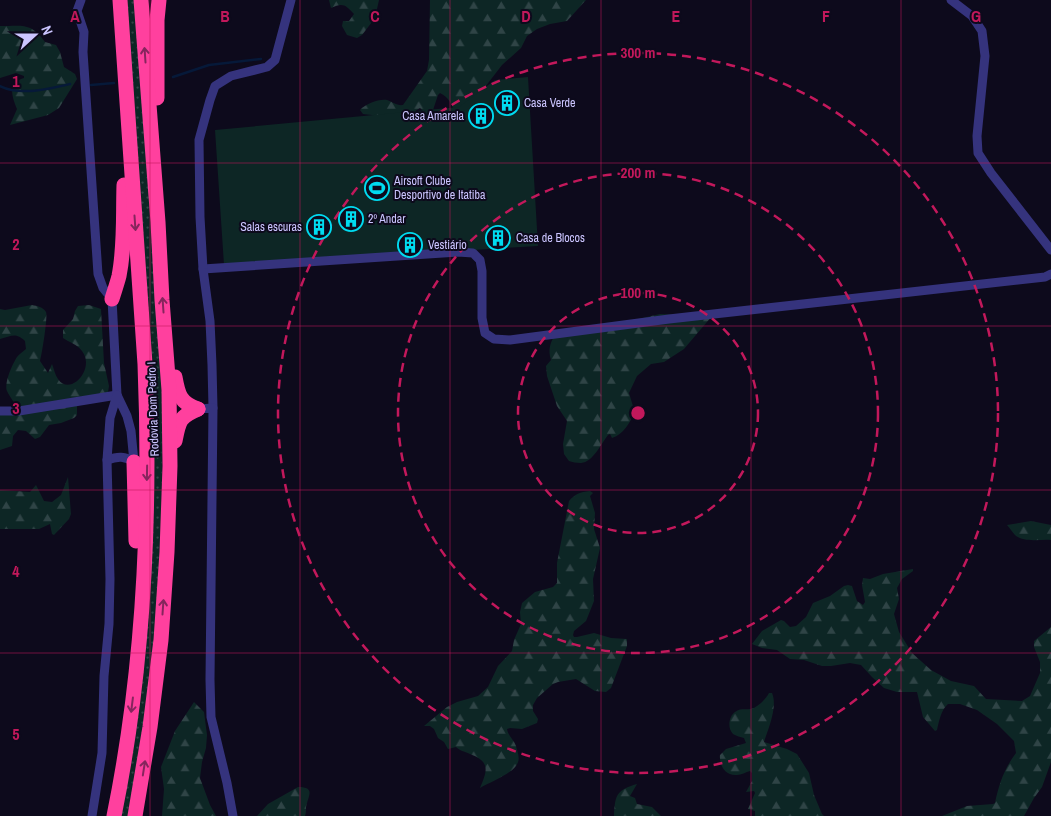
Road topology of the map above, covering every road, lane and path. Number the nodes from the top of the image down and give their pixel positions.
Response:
1 (81, 0) edge
2 (120, 0) edge
3 (141, 0) edge
4 (159, 0) edge
5 (291, 0) edge
6 (951, 0) edge
7 (125, 73) junction
8 (158, 222) junction
9 (1051, 250) edge
10 (203, 269) junction
11 (1051, 274) edge
12 (112, 300) junction
13 (164, 330) junction
14 (117, 395) junction
15 (206, 408) junction
16 (0, 411) edge
17 (107, 460) junction
18 (134, 462) junction
19 (170, 466) junction
20 (136, 671) junction
21 (92, 816) edge
22 (114, 816) edge
23 (135, 816) edge
24 (233, 816) edge

1 - 12 street
2 - 7 highway, Rodovia Dom Pedro I
8 -> 3 highway, Rodovia Dom Pedro I
4 - 8 highway
5 - 10 street
6 - 9 street
7 - 12 highway
7 -> 20 highway, Rodovia Dom Pedro I
13 -> 8 highway, Rodovia Dom Pedro I
10 - 11 street
10 - 15 street
12 - 14 street
13 - 15 highway
13 - 19 highway, Rodovia Dom Pedro I
14 - 16 street
14 - 17 street
14 - 18 street
15 - 19 highway
15 - 24 street
17 - 18 street
17 - 21 street
18 - 20 highway
23 -> 19 highway, Rodovia Dom Pedro I
20 -> 22 highway, Rodovia Dom Pedro I

